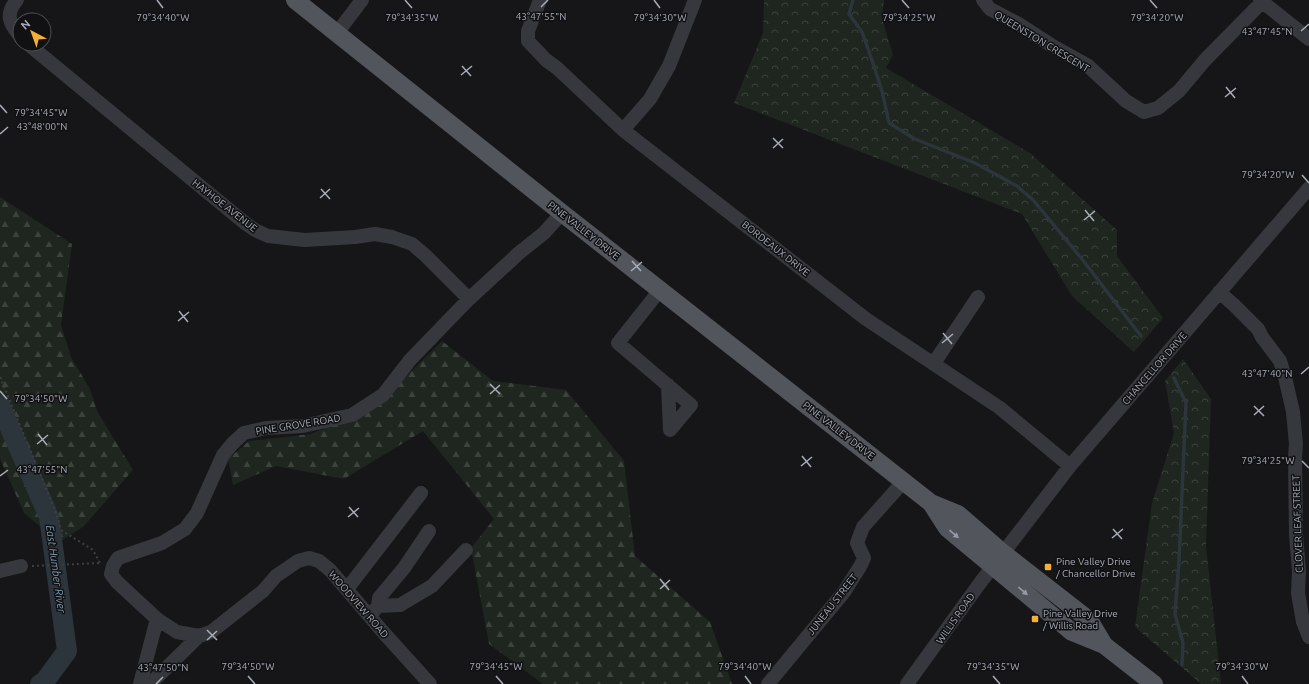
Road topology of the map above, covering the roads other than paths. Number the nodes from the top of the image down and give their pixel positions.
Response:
1 (16, 0) edge
2 (295, 0) edge
3 (362, 0) edge
4 (540, 0) edge
5 (695, 0) edge
6 (983, 0) edge
7 (1261, 1) edge
8 (12, 26) edge
9 (337, 33) junction
10 (1309, 39) edge
11 (38, 52) edge
12 (623, 130) junction
13 (1309, 188) edge
14 (562, 213) junction
15 (660, 290) junction
16 (1219, 292) junction
17 (978, 297) dead end
18 (469, 300) junction
19 (934, 363) junction
20 (668, 385) dead end
21 (1070, 466) junction
22 (904, 481) junction
23 (421, 493) dead end
24 (429, 531) dead end
25 (466, 550) dead end
26 (1303, 550) edge
27 (998, 559) junction
28 (20, 566) road end
29 (0, 571) edge
30 (347, 590) junction
31 (374, 611) junction
32 (157, 619) junction
33 (199, 636) junction
34 (1309, 637) edge
35 (771, 683) edge
36 (140, 684) edge
37 (150, 684) edge
38 (430, 684) edge
39 (907, 684) edge
40 (1154, 684) edge

1 - 8 street
2 - 9 main road, PINE VALLEY DRIVE
3 - 9 street
4 - 12 street, BORDEAUX DRIVE
5 - 12 street
6 - 7 street, QUEENSTON CRESCENT
7 - 10 street
9 - 14 main road, PINE VALLEY DRIVE
11 - 18 street, HAYHOE AVENUE
12 - 19 street, BORDEAUX DRIVE
13 - 16 street, CHANCELLOR DRIVE
14 - 15 main road, PINE VALLEY DRIVE
14 - 18 street, PINE GROVE ROAD
15 - 20 street
15 - 22 main road, PINE VALLEY DRIVE
16 - 21 street, CHANCELLOR DRIVE
16 - 26 street, CLOVER LEAF STREET
17 - 19 street
18 - 32 street, PINE GROVE ROAD
19 - 21 street, BORDEAUX DRIVE
21 - 27 street, CHANCELLOR DRIVE
22 - 27 main road, PINE VALLEY DRIVE
22 - 35 street, JUNEAU STREET
23 - 30 street
24 - 31 street
25 - 31 street
26 - 34 street, CLOVER LEAF STREET
27 - 39 street, WILLIS ROAD
27 - 40 main road, PINE VALLEY DRIVE
28 - 29 street
30 - 31 street, WOODVIEW ROAD
30 - 33 street, WOODVIEW ROAD
31 - 38 street, WOODVIEW ROAD
32 - 33 street
32 - 36 street
33 - 37 street, WOODVIEW ROAD

